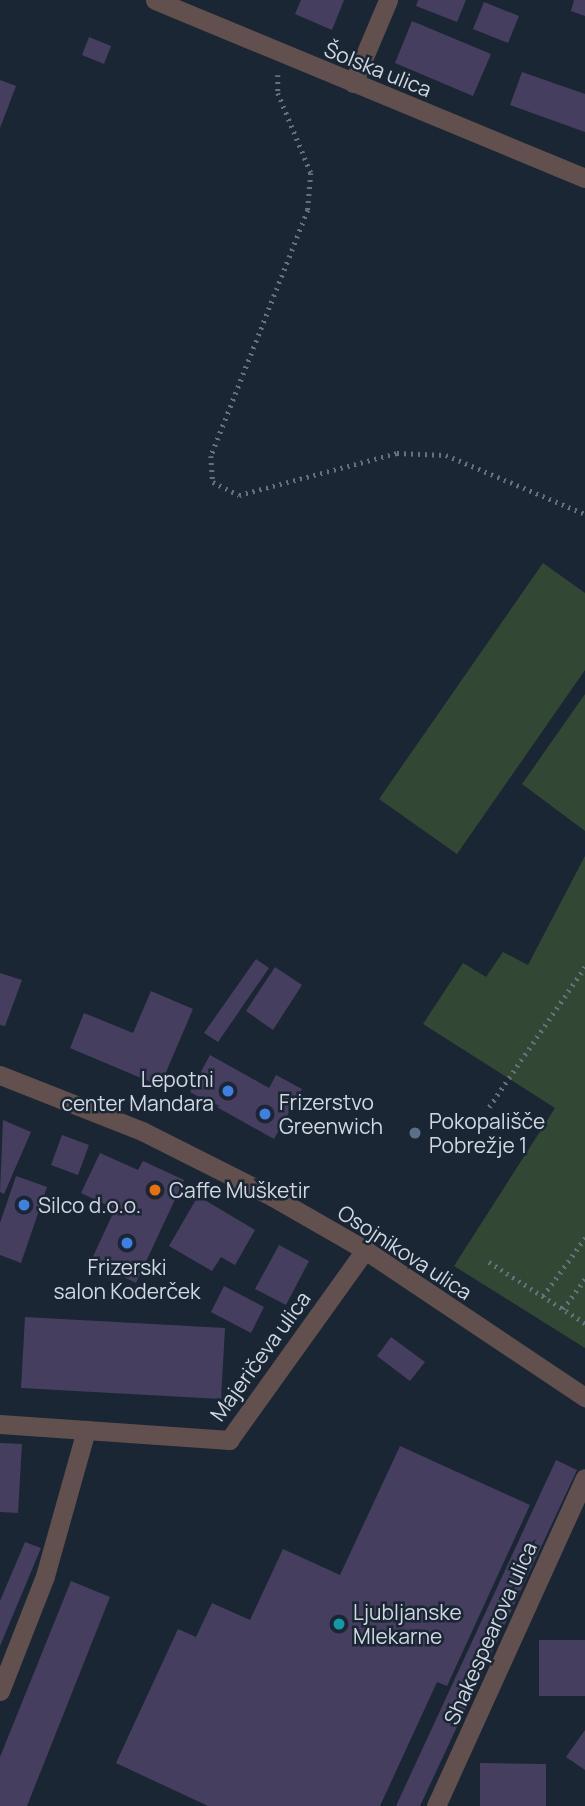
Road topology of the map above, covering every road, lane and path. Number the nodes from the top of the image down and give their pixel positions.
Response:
1 (155, 0) edge
2 (388, 0) edge
3 (277, 51) junction
4 (353, 83) junction
5 (585, 178) edge
6 (585, 514) edge
7 (585, 967) edge
8 (0, 1075) edge
9 (489, 1107) dead end
10 (585, 1238) edge
11 (365, 1250) junction
12 (489, 1262) dead end
13 (585, 1279) edge
14 (543, 1296) junction
15 (563, 1309) junction
16 (585, 1323) edge
17 (585, 1397) edge
18 (0, 1424) edge
19 (86, 1430) junction
20 (585, 1478) edge
21 (0, 1691) edge
22 (436, 1806) edge

1 - 3 street, Šolska ulica
2 - 4 street
3 - 4 street, Šolska ulica
3 - 6 path
4 - 5 street, Šolska ulica
7 - 9 path
8 - 11 street, Osojnikova ulica
10 - 14 path
11 - 17 street, Osojnikova ulica
11 - 19 street, Majeričeva ulica
12 - 14 path
13 - 15 path
14 - 15 path
15 - 16 path
18 - 19 street, Majeričeva ulica
19 - 21 street
20 - 22 street, Shakespearova ulica

